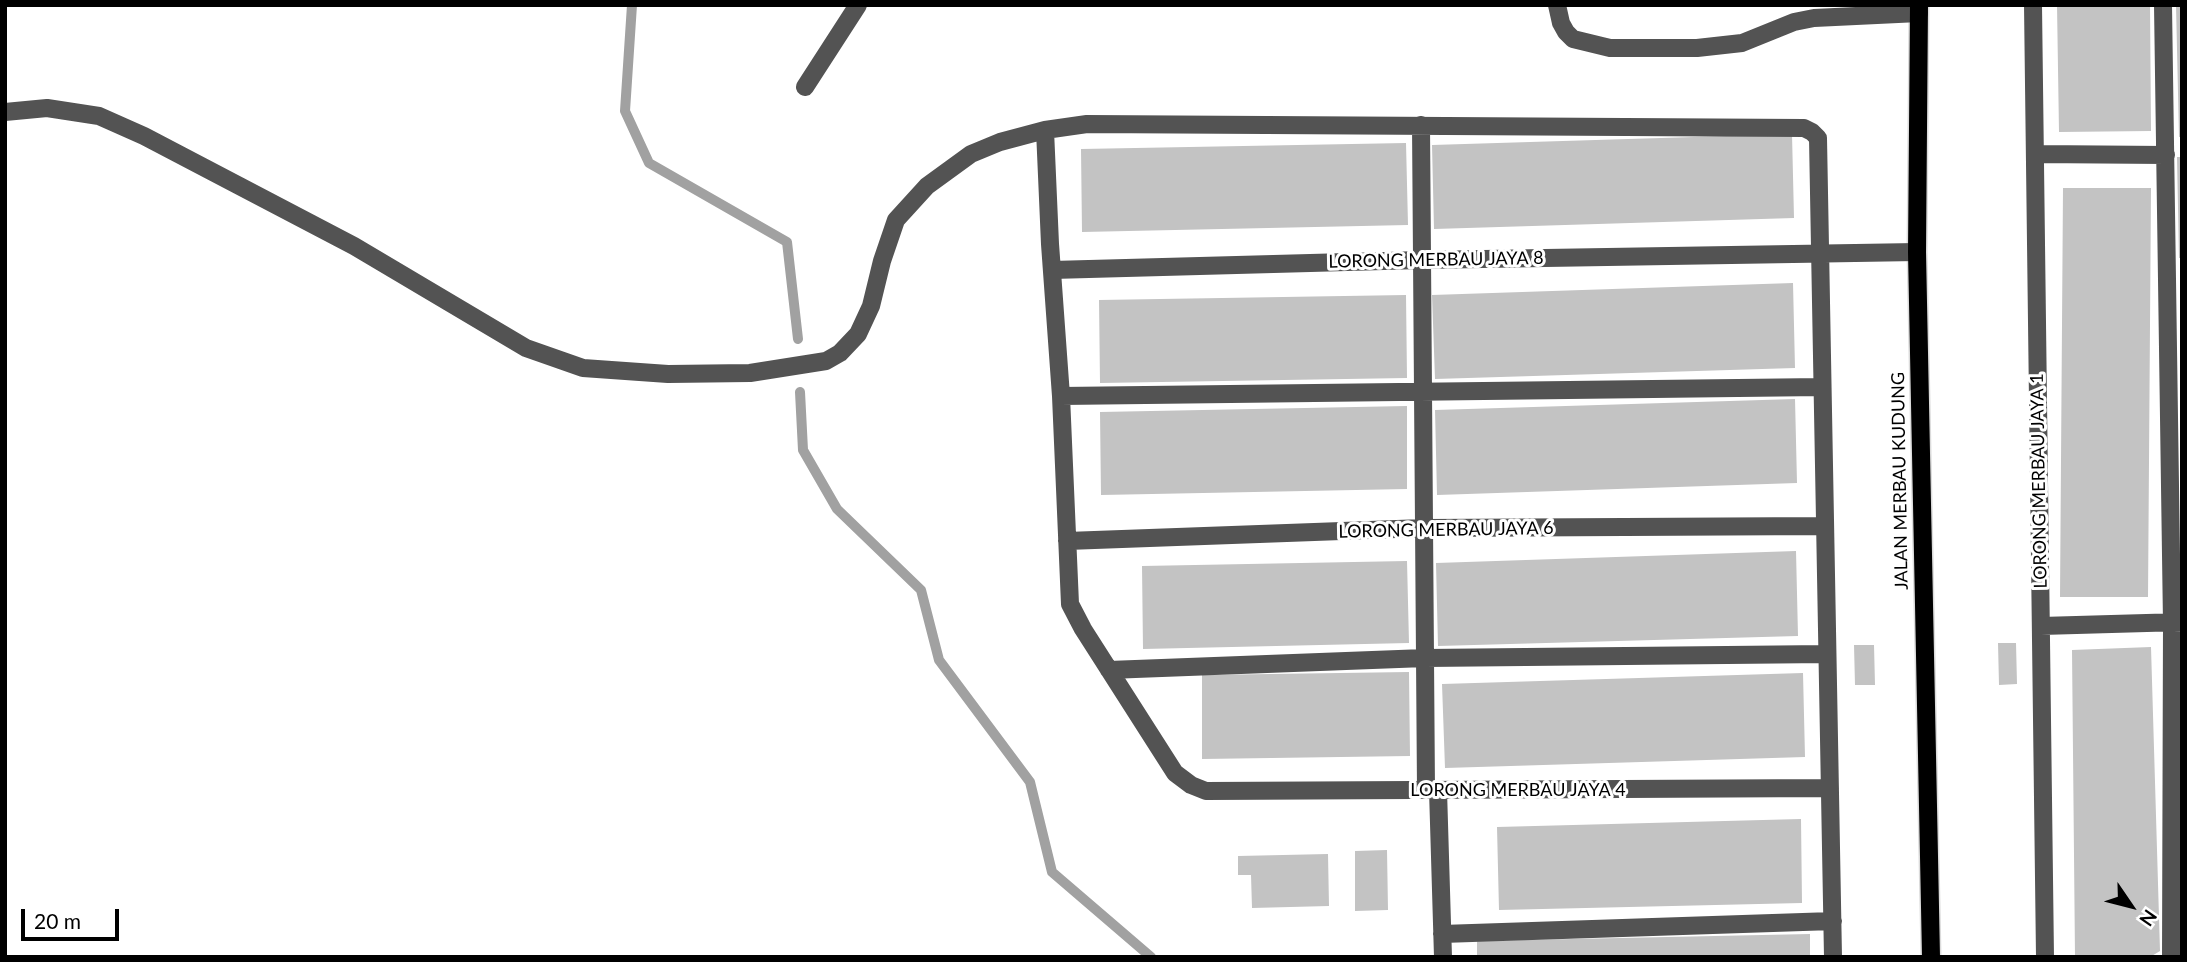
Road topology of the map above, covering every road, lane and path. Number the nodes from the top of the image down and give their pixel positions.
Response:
1 (858, 5) edge
2 (1557, 5) edge
3 (2034, 5) edge
4 (2163, 5) edge
5 (1919, 9) edge
6 (805, 87) dead end
7 (5, 112) edge
8 (1422, 125) junction
9 (1045, 130) junction
10 (2035, 153) junction
11 (2166, 155) junction
12 (1917, 252) junction
13 (1820, 254) junction
14 (1421, 260) junction
15 (1052, 270) junction
16 (1822, 387) junction
17 (1422, 391) junction
18 (1061, 397) junction
19 (1825, 526) junction
20 (1424, 528) junction
21 (1068, 541) junction
22 (2177, 623) edge
23 (2041, 626) junction
24 (1827, 654) junction
25 (1425, 658) junction
26 (1109, 670) junction
27 (1830, 788) junction
28 (1432, 790) junction
29 (1833, 921) junction
30 (1442, 934) junction
31 (1443, 957) edge
32 (1833, 957) edge
33 (1931, 957) edge
34 (2045, 957) edge
35 (2171, 957) edge

1 - 6 street
2 - 5 street
3 - 10 street, LORONG MERBAU JAYA 1
4 - 11 street
5 - 12 main road, JALAN MERBAU KUDUNG
7 - 9 street
8 - 9 street
8 - 13 street
8 - 14 street
9 - 15 street
10 - 11 street
10 - 23 street, LORONG MERBAU JAYA 1
11 - 22 street
12 - 13 street, LORONG MERBAU JAYA 8
12 - 33 main road, JALAN MERBAU KUDUNG
13 - 14 street, LORONG MERBAU JAYA 8
13 - 16 street
14 - 15 street, LORONG MERBAU JAYA 8
14 - 17 street
15 - 18 street
16 - 17 street
16 - 19 street
17 - 18 street
17 - 20 street
18 - 21 street
19 - 20 street, LORONG MERBAU JAYA 6
19 - 24 street
20 - 21 street, LORONG MERBAU JAYA 6
20 - 25 street
21 - 26 street
22 - 23 street
22 - 35 street
23 - 34 street, LORONG MERBAU JAYA 1
24 - 25 street
24 - 27 street
25 - 26 street
25 - 28 street
26 - 28 street, LORONG MERBAU JAYA 4
27 - 28 street, LORONG MERBAU JAYA 4
27 - 29 street
28 - 30 street
29 - 30 street
29 - 32 street
30 - 31 street

